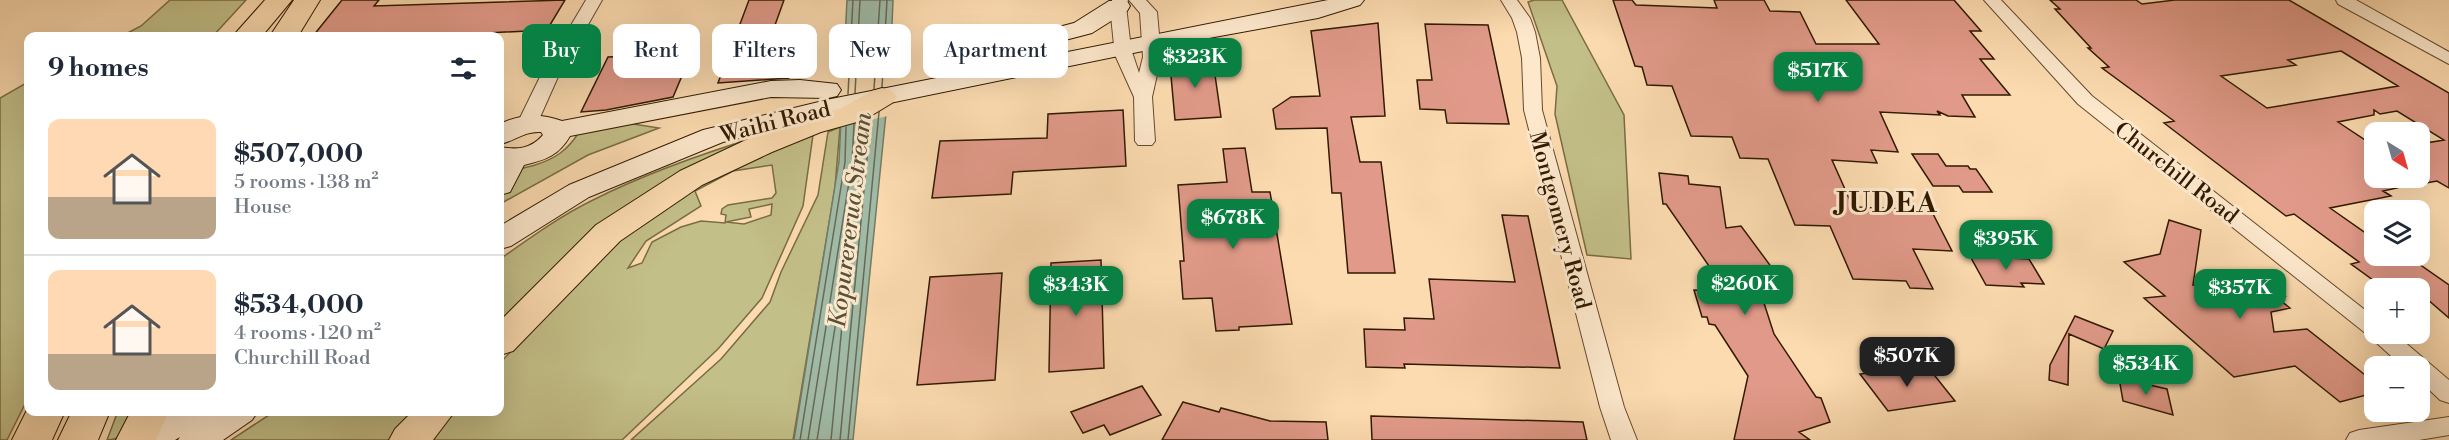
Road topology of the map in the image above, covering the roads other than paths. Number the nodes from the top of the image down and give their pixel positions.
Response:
1 (279, 0) edge
2 (306, 0) edge
3 (594, 0) edge
4 (1309, 0) edge
5 (1352, 0) edge
6 (1509, 0) edge
7 (1992, 0) edge
8 (2344, 0) edge
9 (1125, 2) edge
10 (251, 32) edge
11 (278, 32) edge
12 (286, 32) edge
13 (1068, 32) edge
14 (1150, 35) junction
15 (1122, 41) junction
16 (1068, 49) edge
17 (2449, 59) edge
18 (927, 78) edge
19 (899, 88) junction
20 (1143, 98) junction
21 (831, 106) junction
22 (623, 117) junction
23 (527, 124) junction
24 (693, 126) junction
25 (557, 130) junction
26 (1145, 141) dead end
27 (504, 149) edge
28 (504, 214) edge
29 (504, 237) edge
30 (2364, 321) edge
31 (504, 338) edge
32 (2392, 344) edge
33 (2405, 356) edge
34 (2430, 377) edge
35 (2449, 394) edge
36 (44, 416) edge
37 (89, 416) edge
38 (148, 416) edge
39 (185, 416) edge
40 (232, 416) edge
41 (431, 416) edge
42 (2449, 426) edge
43 (32, 440) edge
44 (78, 440) edge
45 (136, 440) edge
46 (147, 440) edge
47 (196, 440) edge
48 (409, 440) edge
49 (1624, 440) edge
50 (2359, 440) edge

1 - 10 highway
2 - 11 highway
2 - 12 highway
3 - 23 street
4 - 14 main road
5 - 14 main road
6 - 49 street, Montgomery Road
7 - 30 street, Churchill Road
8 - 17 street
9 - 13 main road
9 - 14 street
9 - 15 street
14 - 15 main road
14 - 20 street
15 - 16 main road
15 - 19 main road
15 - 20 street
18 - 19 main road
19 - 21 highway
20 - 26 street
21 - 22 main road
21 - 24 main road, Waihi Road
21 - 29 main road, Waihi Road
21 - 31 highway
22 - 24 main road
22 - 25 main road
23 - 25 main road
23 - 27 main road
24 - 28 main road, Waihi Road
25 - 27 main road
32 - 33 street
34 - 35 street
36 - 43 highway
37 - 44 highway
38 - 45 highway
39 - 46 main road
40 - 47 main road
41 - 48 highway
42 - 50 street

